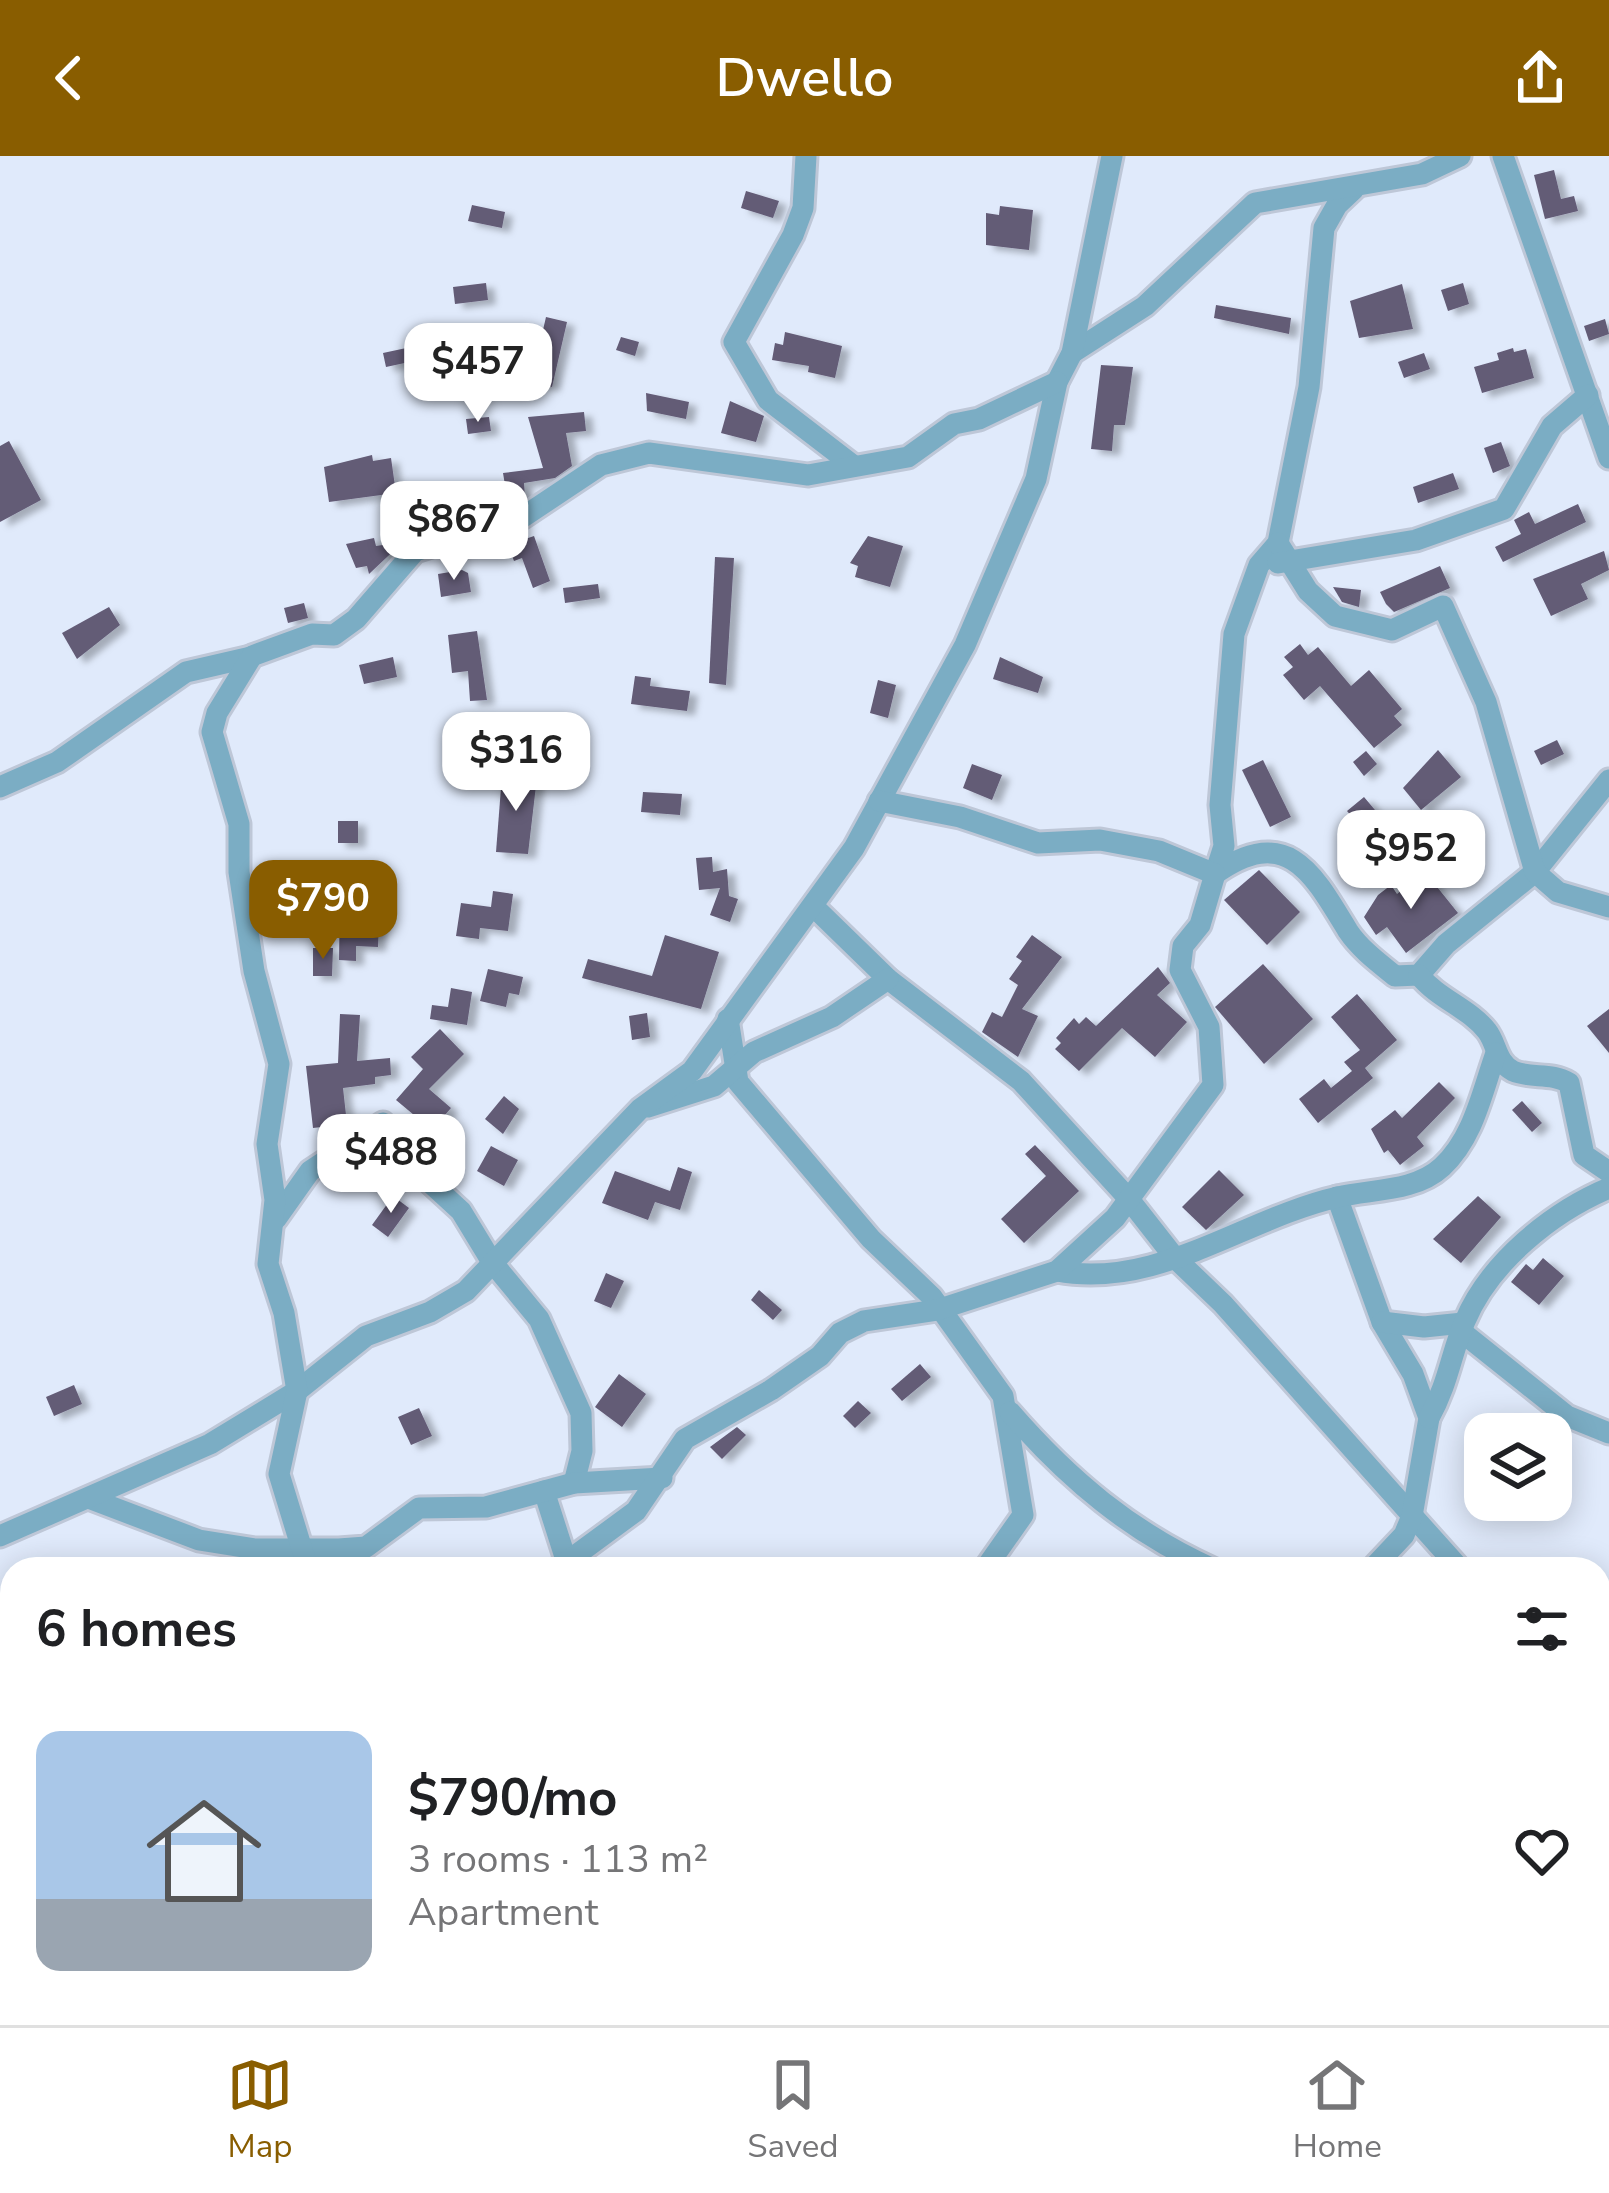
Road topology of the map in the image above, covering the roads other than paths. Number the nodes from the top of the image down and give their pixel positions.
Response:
1 (806, 156) edge
2 (1112, 156) edge
3 (1460, 156) edge
4 (1503, 156) edge
5 (1384, 167) edge
6 (1354, 189) junction
7 (1072, 353) junction
8 (1057, 382) junction
9 (1588, 394) junction
10 (1609, 458) edge
11 (854, 466) junction
12 (1283, 552) junction
13 (253, 656) junction
14 (1609, 780) edge
15 (0, 787) edge
16 (880, 801) junction
17 (1535, 872) junction
18 (1214, 874) junction
19 (814, 906) junction
20 (1609, 907) edge
21 (1419, 975) junction
22 (888, 980) junction
23 (728, 1019) junction
24 (1496, 1052) junction
25 (734, 1068) junction
26 (640, 1109) junction
27 (1609, 1172) edge
28 (1609, 1188) edge
29 (1337, 1197) junction
30 (1128, 1198) junction
31 (274, 1222) junction
32 (1174, 1258) junction
33 (492, 1262) junction
34 (1057, 1270) junction
35 (937, 1310) junction
36 (1382, 1322) junction
37 (1463, 1328) junction
38 (297, 1391) junction
39 (1005, 1407) junction
40 (1429, 1418) junction
41 (1609, 1433) edge
42 (662, 1478) junction
43 (574, 1483) junction
44 (544, 1491) junction
45 (91, 1499) junction
46 (1412, 1516) junction
47 (0, 1536) edge
48 (293, 1557) edge
49 (303, 1557) edge
50 (314, 1557) edge
51 (574, 1557) edge
52 (584, 1557) edge
53 (994, 1557) edge
54 (1187, 1557) edge
55 (1390, 1557) edge
56 (1449, 1557) edge

1 - 11 street
2 - 7 street
3 - 5 street
4 - 9 street
5 - 6 street
6 - 7 street
6 - 12 street
7 - 8 street
8 - 11 street
8 - 16 street
9 - 10 street
9 - 12 street
11 - 13 street
12 - 17 street
12 - 18 street
13 - 15 street
13 - 31 street
14 - 17 street
16 - 18 street
16 - 19 street
17 - 20 street
17 - 21 street
18 - 21 street
18 - 30 street
19 - 22 street
19 - 23 street
21 - 24 street
22 - 25 street
22 - 30 street
23 - 25 street
23 - 26 street
24 - 27 street
24 - 29 street
25 - 26 street
25 - 35 street
26 - 33 street
28 - 37 street
29 - 32 street
29 - 36 street
30 - 32 street
30 - 34 street
31 - 33 street
31 - 38 street
32 - 34 street
32 - 46 street
33 - 38 street
33 - 43 street
34 - 35 street
35 - 39 street
35 - 42 street
36 - 37 street
36 - 40 street
37 - 40 street
37 - 41 street
38 - 45 street
38 - 49 street
39 - 53 street
39 - 54 street
40 - 46 street
42 - 43 street
42 - 52 street
43 - 44 street
44 - 50 street
44 - 51 street
45 - 47 street
45 - 48 street
46 - 55 street
46 - 56 street

